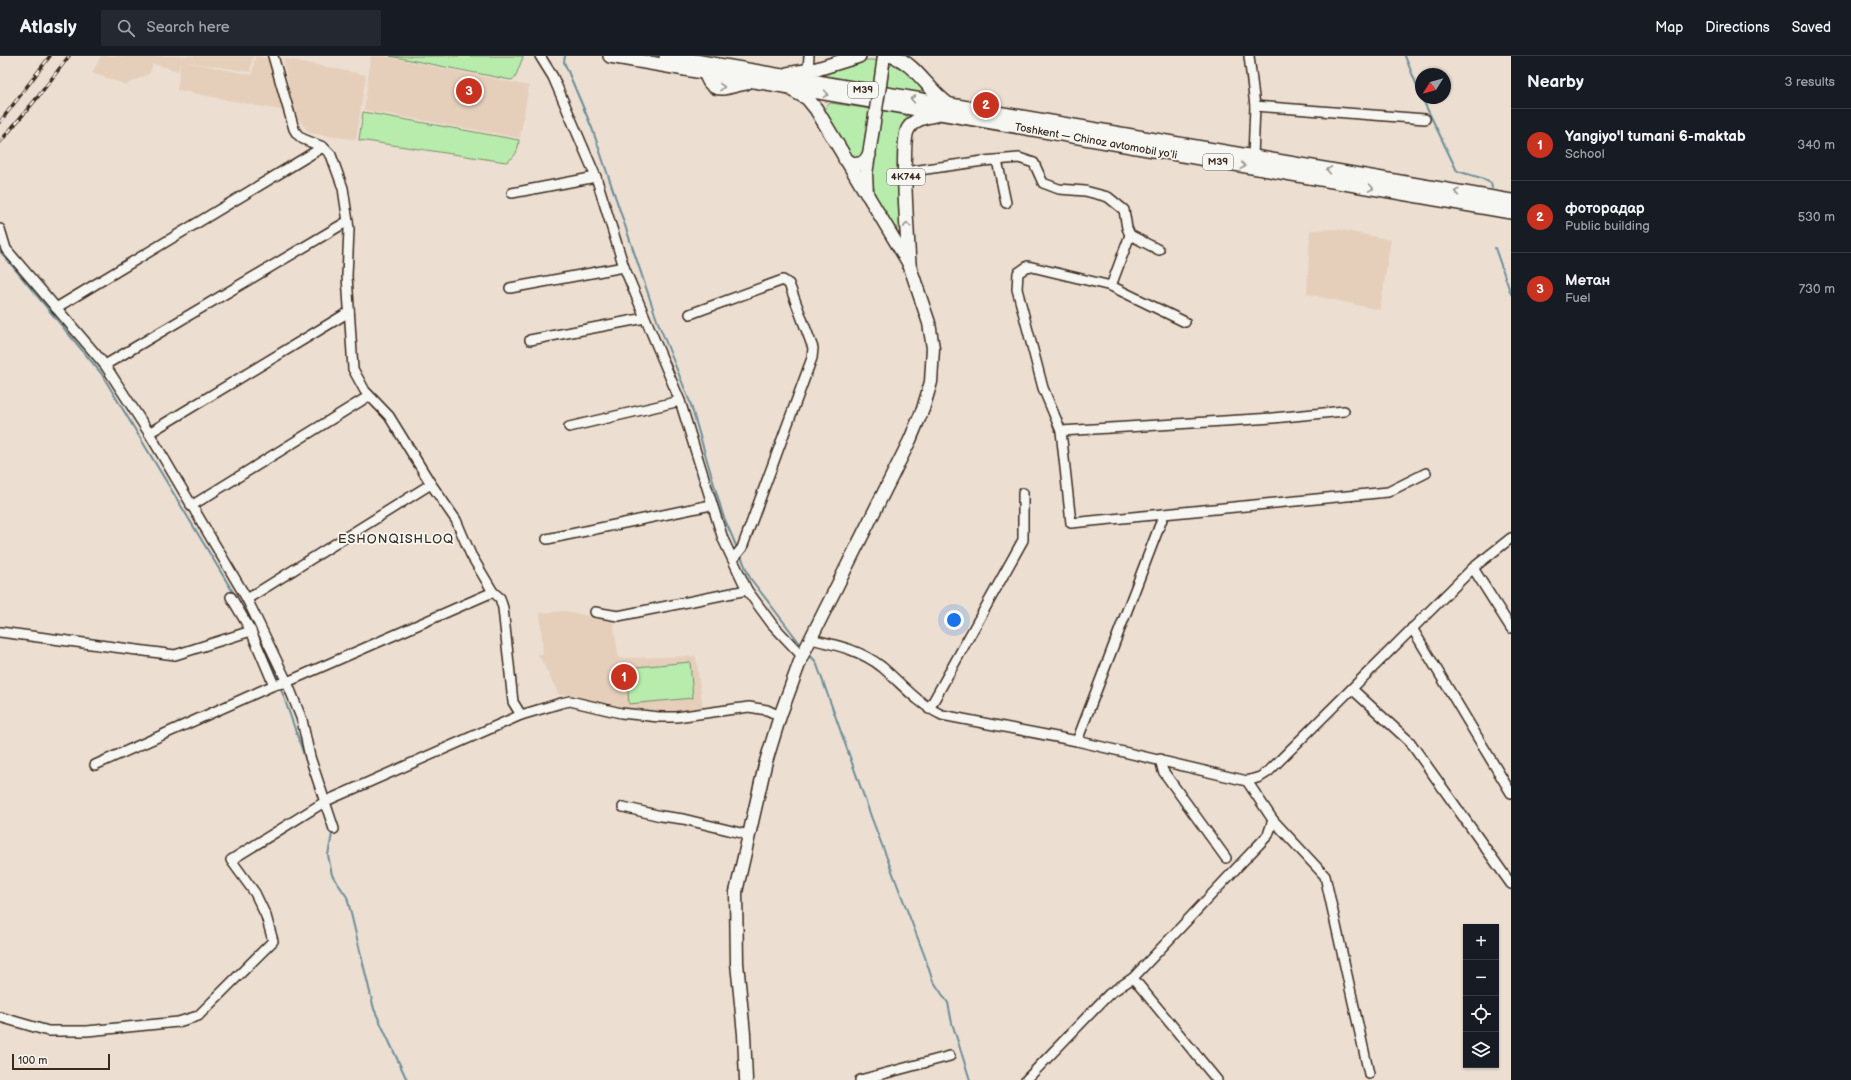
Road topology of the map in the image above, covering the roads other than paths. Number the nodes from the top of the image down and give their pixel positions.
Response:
1 (272, 56) edge
2 (540, 56) edge
3 (610, 56) edge
4 (666, 56) edge
5 (809, 56) edge
6 (859, 56) edge
7 (884, 56) edge
8 (892, 56) edge
9 (1250, 56) edge
10 (708, 68) junction
11 (808, 70) junction
12 (774, 75) junction
13 (787, 87) junction
14 (1255, 106) junction
15 (947, 110) junction
16 (1425, 119) dead end
17 (1009, 121) junction
18 (323, 147) junction
19 (869, 155) junction
20 (1253, 157) junction
21 (845, 159) junction
22 (997, 160) junction
23 (905, 172) junction
24 (596, 177) junction
25 (512, 193) dead end
26 (867, 194) junction
27 (1511, 201) edge
28 (1006, 203) dead end
29 (1511, 212) edge
30 (348, 221) junction
31 (0, 229) edge
32 (1130, 235) junction
33 (1159, 250) dead end
34 (909, 264) junction
35 (624, 267) junction
36 (1111, 286) junction
37 (510, 288) dead end
38 (56, 308) junction
39 (349, 312) junction
40 (690, 314) dead end
41 (645, 318) junction
42 (1185, 322) dead end
43 (530, 340) dead end
44 (105, 365) junction
45 (369, 396) junction
46 (680, 401) junction
47 (1344, 411) dead end
48 (569, 427) dead end
49 (1061, 431) junction
50 (149, 433) junction
51 (1426, 473) dead end
52 (430, 484) junction
53 (1023, 493) dead end
54 (711, 505) junction
55 (191, 506) junction
56 (1164, 514) junction
57 (1511, 538) edge
58 (547, 539) dead end
59 (733, 559) junction
60 (1473, 568) junction
61 (747, 590) junction
62 (493, 592) junction
63 (231, 596) dead end
64 (247, 599) junction
65 (595, 612) dead end
66 (1412, 628) junction
67 (1511, 628) edge
68 (251, 631) junction
69 (0, 632) edge
70 (809, 642) junction
71 (802, 656) junction
72 (287, 682) junction
73 (274, 686) junction
74 (1352, 689) junction
75 (929, 709) junction
76 (521, 715) junction
77 (780, 716) junction
78 (1077, 741) junction
79 (1160, 759) junction
80 (95, 765) dead end
81 (1247, 780) junction
82 (1511, 793) edge
83 (326, 801) junction
84 (623, 808) dead end
85 (1273, 820) junction
86 (334, 829) dead end
87 (749, 835) junction
88 (1226, 858) dead end
89 (1511, 884) edge
90 (1133, 978) junction
91 (0, 1017) edge
92 (950, 1056) dead end
93 (1369, 1074) dead end
94 (746, 1080) edge
95 (860, 1080) edge
96 (1026, 1080) edge
97 (1217, 1080) edge

1 - 18 street
2 - 24 street
3 - 10 highway, Toshkent — Chinoz avtomobil yoʻli / M39
4 - 10 highway, Toshkent — Chinoz avtomobil yoʻli / M39
5 - 11 street
6 - 11 highway
7 - 19 main road, bridge
8 - 15 highway
9 - 14 street
10 - 12 highway, Toshkent — Chinoz avtomobil yoʻli / M39
10 -> 13 highway, Toshkent — Chinoz avtomobil yoʻli / M39
11 - 12 highway
15 -> 12 highway, Toshkent — Chinoz avtomobil yoʻli / M39
13 -> 15 highway, Toshkent — Chinoz avtomobil yoʻli / M39
13 - 21 highway
14 - 16 street
14 - 20 street
15 - 17 highway, Toshkent — Chinoz avtomobil yoʻli / M39
15 - 23 highway, 4К744
17 - 20 highway, Toshkent — Chinoz avtomobil yoʻli / M39
17 -> 29 highway, Toshkent — Chinoz avtomobil yoʻli / M39
18 - 30 street
18 - 38 street
19 - 21 highway
19 - 26 main road
27 -> 20 highway, Toshkent — Chinoz avtomobil yoʻli / M39
21 - 26 highway
22 - 23 street
22 - 28 street
22 - 32 street
34 -> 23 highway, 4К744
24 - 25 street
24 - 35 street
26 - 34 main road
30 - 39 street
30 - 44 street
31 - 38 street
32 - 33 street
32 - 36 street
34 - 70 main road
35 - 37 street
35 - 41 street
36 - 42 street
36 - 49 street
38 - 44 street
39 - 45 street
39 - 50 street
40 - 59 street
41 - 43 street
41 - 46 street
44 - 50 street
45 - 52 street
45 - 55 street
46 - 48 street
46 - 54 street
47 - 49 street
49 - 56 street
50 - 55 street
51 - 56 street
52 - 62 street
52 - 64 street
53 - 75 street
54 - 58 street
54 - 59 street
55 - 64 street
56 - 78 street
57 - 60 street
59 - 61 street
60 - 66 street
60 - 67 street
61 - 65 street
61 - 71 street
62 - 72 street
62 - 76 street
63 - 68 street
64 - 72 street
66 - 74 street
66 - 82 street
68 - 69 street
68 - 73 street
70 - 71 main road
70 - 75 street
71 - 77 main road
72 - 73 street
72 - 83 street
73 - 80 street
74 - 81 street
74 - 89 street
75 - 78 street
76 - 77 street
76 - 83 street
77 - 87 main road
78 - 79 street
79 - 81 street
79 - 88 street
81 - 85 street
83 - 86 street
83 - 91 street
84 - 87 street
85 - 90 street
85 - 93 street
87 - 94 main road
90 - 96 street
90 - 97 street
92 - 95 street

